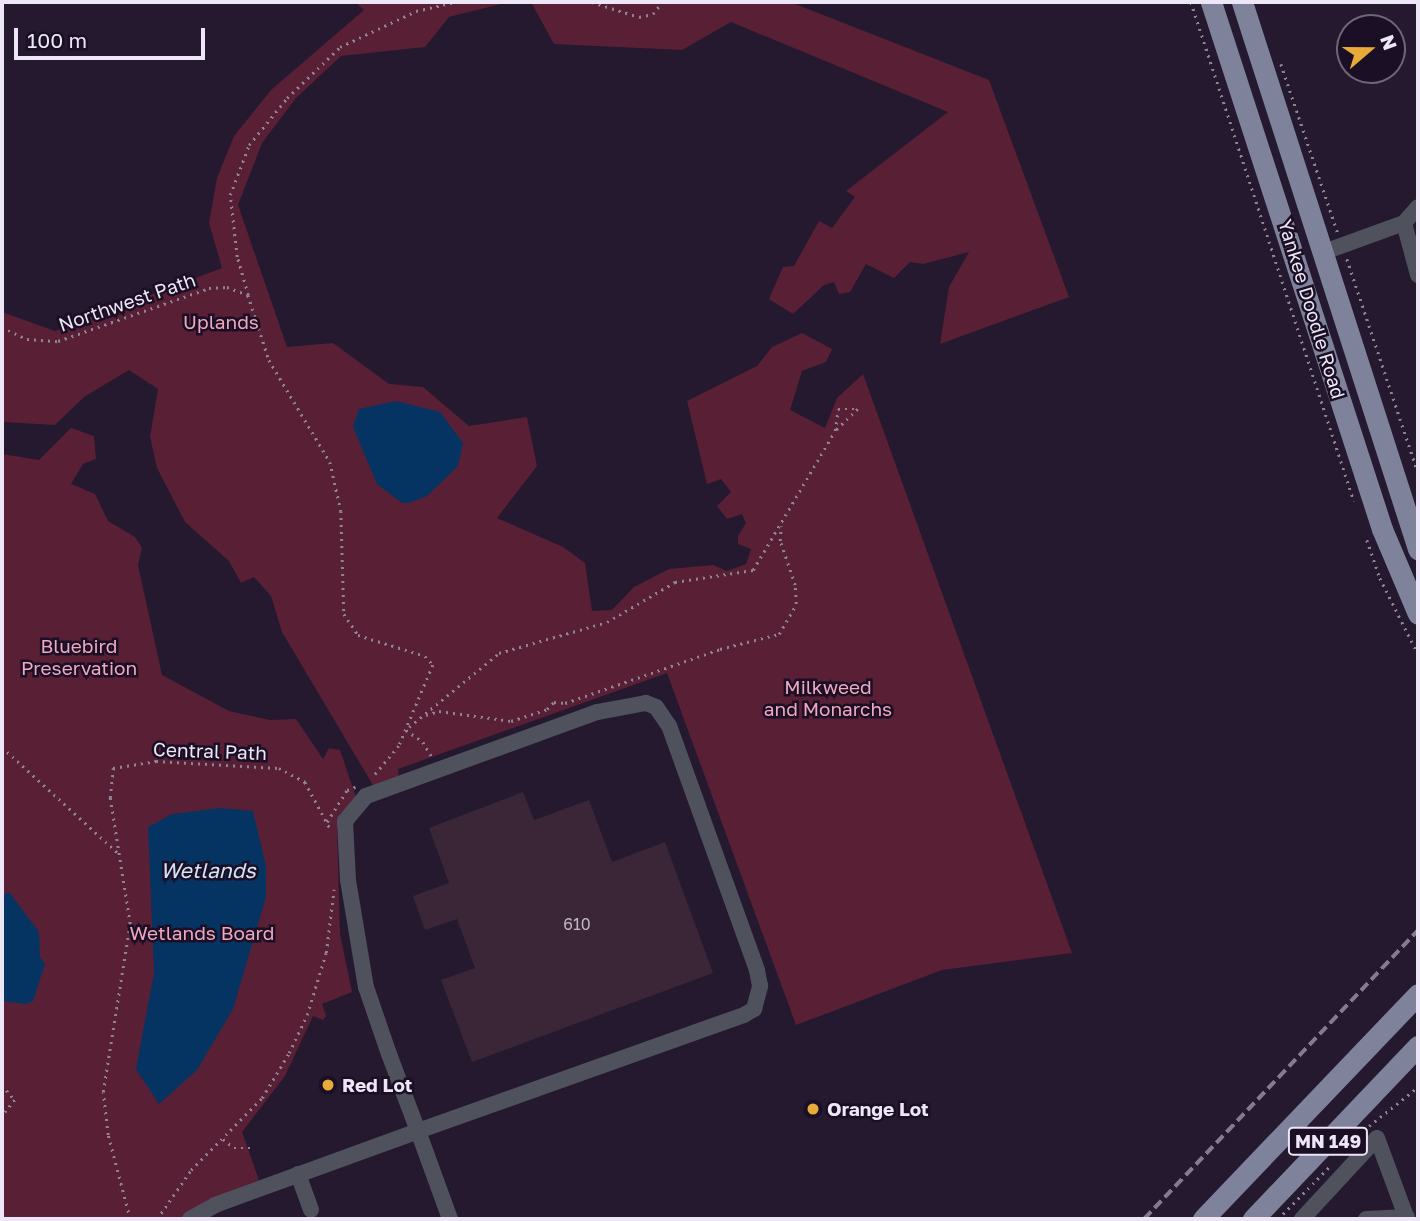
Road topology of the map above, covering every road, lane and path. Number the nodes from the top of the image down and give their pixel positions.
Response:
1 (454, 2) edge
2 (592, 2) edge
3 (662, 2) edge
4 (1210, 2) edge
5 (1242, 2) edge
6 (1222, 34) junction
7 (1418, 207) edge
8 (1404, 223) junction
9 (1324, 252) junction
10 (1418, 275) edge
11 (1304, 285) junction
12 (248, 295) junction
13 (2, 327) edge
14 (835, 431) junction
15 (1405, 509) junction
16 (781, 526) junction
17 (1418, 549) edge
18 (1418, 614) edge
19 (422, 717) junction
20 (406, 730) junction
21 (2, 747) edge
22 (435, 762) dead end
23 (370, 780) dead end
24 (363, 783) dead end
25 (326, 823) junction
26 (333, 834) dead end
27 (118, 853) junction
28 (341, 884) junction
29 (1418, 994) edge
30 (1418, 1046) edge
31 (2, 1085) edge
32 (2, 1116) edge
33 (418, 1131) junction
34 (223, 1139) junction
35 (252, 1148) dead end
36 (298, 1174) junction
37 (311, 1210) dead end
38 (1407, 1218) edge
39 (130, 1219) edge
40 (157, 1219) edge
41 (190, 1219) edge
42 (450, 1219) edge
43 (1203, 1219) edge
44 (1253, 1219) edge
45 (1302, 1219) edge
46 (1366, 1219) edge

1 - 12 path
2 - 3 path
4 - 6 main road, Yankee Doodle Road
5 - 9 main road, Yankee Doodle Road
6 - 9 main road
6 - 11 main road, Yankee Doodle Road
7 - 8 street
8 - 9 street
8 - 10 street
9 - 15 main road, Yankee Doodle Road
11 - 15 main road
11 - 18 main road, Yankee Doodle Road
12 - 13 path, Northwest Path
12 - 20 path
14 - 14 path
14 - 16 path
15 - 17 main road, Yankee Doodle Road
16 - 19 path
16 - 19 path
19 - 20 path
20 - 22 path
20 - 23 path
21 - 27 path
24 - 25 path
25 - 26 path, Central Path
25 - 27 path, Central Path
27 - 39 path, Central Path
28 - 33 street
28 - 33 street
28 - 34 path
29 - 43 main road, MN 149
30 - 44 main road, MN 149
31 - 32 path
33 - 36 street
33 - 42 street
34 - 35 path
34 - 40 path
36 - 37 street
36 - 41 street
38 - 45 street
38 - 46 street

